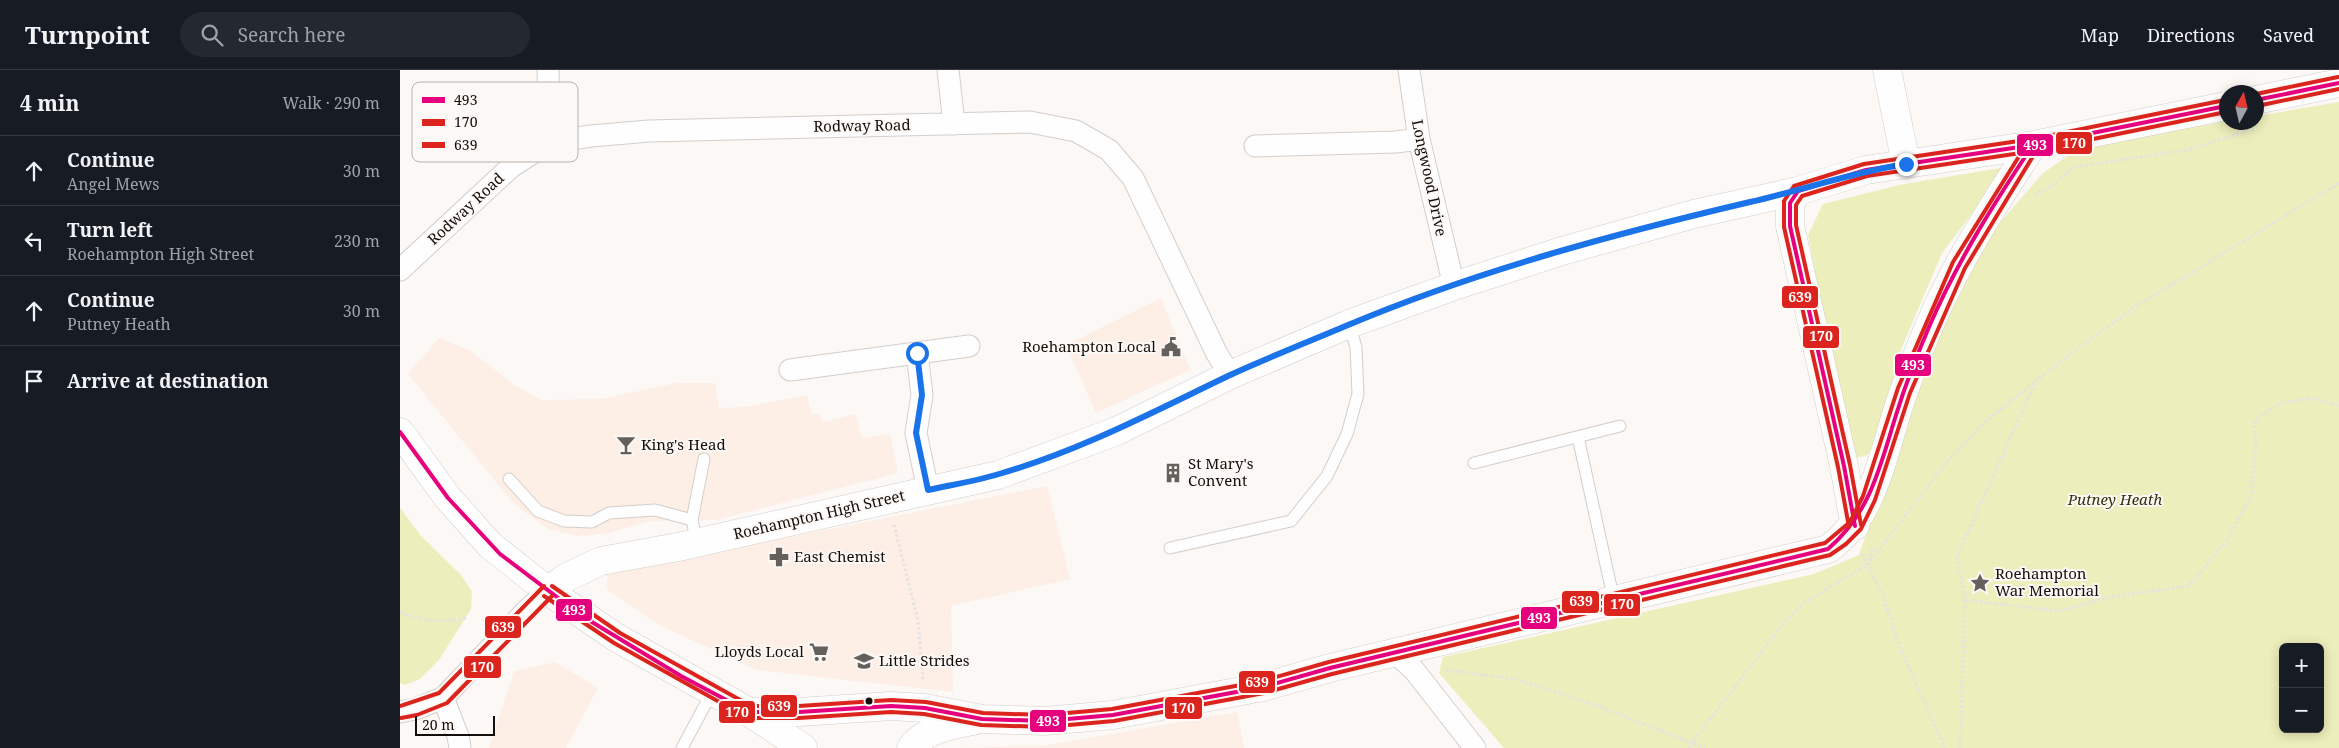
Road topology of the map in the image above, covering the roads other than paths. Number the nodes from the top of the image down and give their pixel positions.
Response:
1 (948, 70) edge
2 (1409, 70) edge
3 (1887, 70) edge
4 (2339, 83) edge
5 (2264, 98) edge
6 (2219, 107) edge
7 (954, 124) junction
8 (578, 138) edge
9 (1419, 139) junction
10 (2033, 145) junction
11 (1255, 146) dead end
12 (519, 162) edge
13 (1906, 164) junction
14 (1798, 190) junction
15 (400, 270) edge
16 (1454, 286) junction
17 (1349, 324) junction
18 (969, 346) dead end
19 (917, 353) junction
20 (790, 370) dead end
21 (1230, 376) junction
22 (1620, 426) dead end
23 (400, 432) edge
24 (1578, 437) junction
25 (704, 459) dead end
26 (1474, 463) dead end
27 (509, 479) dead end
28 (928, 490) junction
29 (694, 532) junction
30 (1865, 532) junction
31 (1170, 548) dead end
32 (548, 592) junction
33 (1614, 601) junction
34 (1405, 662) junction
35 (712, 692) junction
36 (443, 698) junction
37 (400, 712) edge
38 (749, 712) junction
39 (982, 719) junction
40 (460, 748) edge
41 (682, 748) edge
42 (803, 748) edge
43 (911, 748) edge
44 (1476, 748) edge

1 - 7 street
2 - 9 street, Longwood Drive
3 - 13 main road
4 - 5 main road
6 - 10 main road
7 - 8 street, Rodway Road
7 - 21 street, Rodway Road
9 - 11 street
9 - 16 street, Longwood Drive
10 - 13 main road
10 - 30 main road
12 - 15 street, Rodway Road
13 - 14 main road
14 - 16 main road, Roehampton High Street
14 - 30 main road
16 - 17 main road, Roehampton High Street
17 - 21 main road, Roehampton High Street
17 - 31 lane
18 - 19 street
19 - 20 street
19 - 28 street
21 - 28 main road, Roehampton High Street
22 - 24 lane
23 - 32 main road
24 - 26 lane
24 - 33 lane
25 - 29 lane
27 - 29 lane
28 - 29 main road, Roehampton High Street
29 - 32 main road, Roehampton High Street
30 - 33 main road
32 - 35 main road
32 - 36 street
33 - 34 main road
34 - 39 main road
34 - 44 street
35 - 38 main road
35 - 41 lane
36 - 37 street
36 - 40 street
38 - 39 main road
38 - 42 main road
39 - 43 main road

